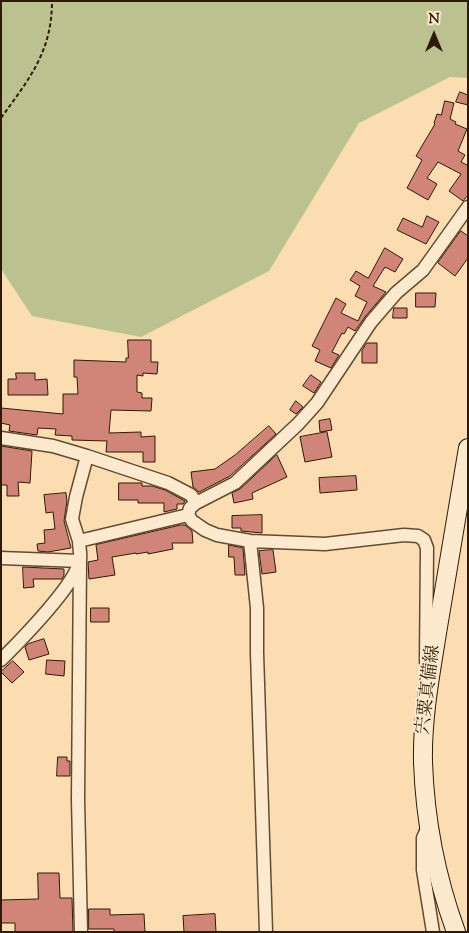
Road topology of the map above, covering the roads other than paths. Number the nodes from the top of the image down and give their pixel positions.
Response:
1 (468, 207) edge
2 (1, 438) edge
3 (468, 448) edge
4 (87, 456) junction
5 (196, 502) junction
6 (188, 515) junction
7 (79, 541) junction
8 (250, 541) junction
9 (1, 558) edge
10 (80, 561) junction
11 (1, 660) edge
12 (430, 677) junction
13 (428, 824) junction
14 (81, 932) edge
15 (266, 932) edge
16 (433, 932) edge
17 (456, 932) edge

1 - 5 street
2 - 4 street
3 - 12 main road, 宍粟真備線
4 - 5 street
4 - 7 street
5 - 6 street
6 - 7 street
6 - 8 street
7 - 10 street
8 - 12 street
8 - 15 street
9 - 10 street
10 - 11 street
10 - 14 street
12 - 13 main road, 宍粟真備線
13 - 16 street
13 - 17 main road, 宍粟真備線

